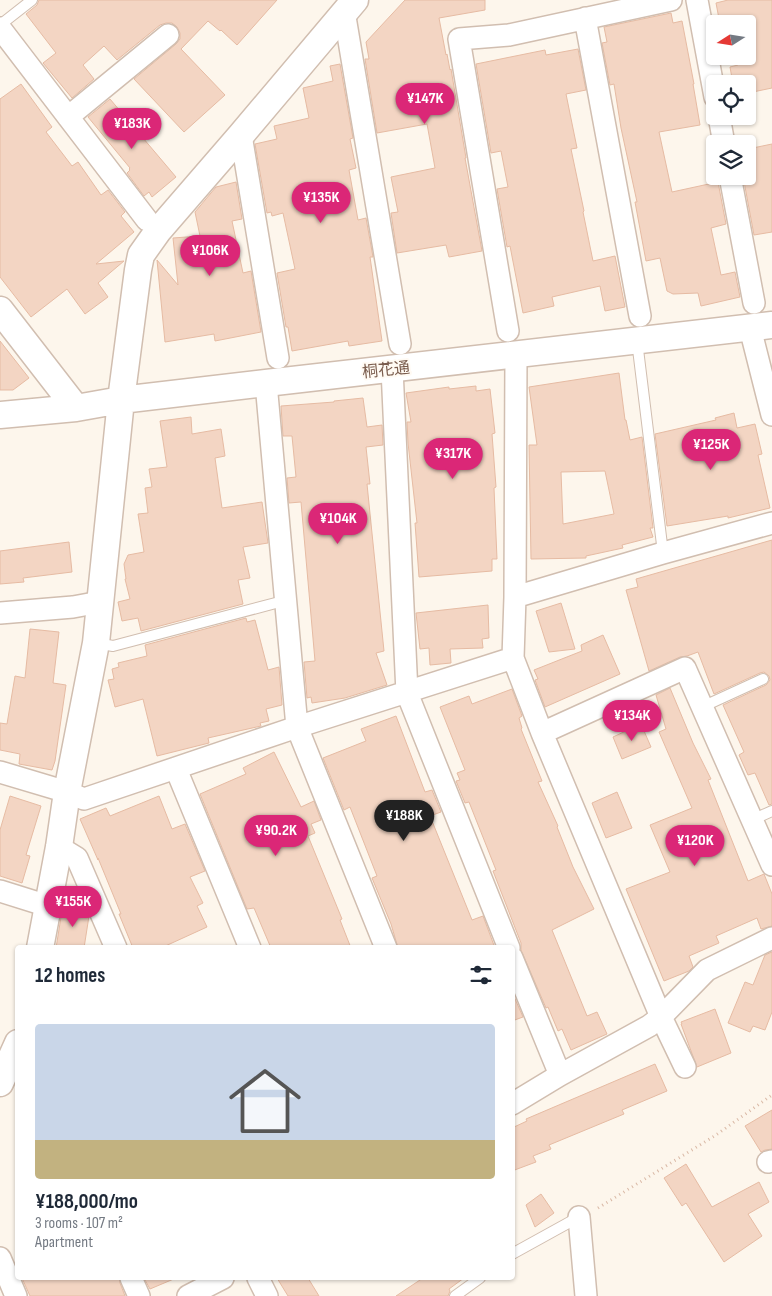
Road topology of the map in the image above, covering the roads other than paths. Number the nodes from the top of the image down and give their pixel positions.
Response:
1 (32, 0) edge
2 (671, 0) edge
3 (697, 0) edge
4 (349, 6) edge
5 (585, 18) junction
6 (0, 26) edge
7 (168, 36) dead end
8 (711, 75) edge
9 (68, 117) junction
10 (241, 135) junction
11 (732, 185) edge
12 (148, 220) dead end
13 (0, 310) edge
14 (759, 318) edge
15 (639, 329) junction
16 (512, 343) junction
17 (400, 344) dead end
18 (278, 358) dead end
19 (392, 369) junction
20 (266, 383) junction
21 (121, 400) junction
22 (76, 408) junction
23 (0, 415) edge
24 (772, 415) edge
25 (772, 523) edge
26 (663, 553) junction
27 (515, 597) junction
28 (286, 600) junction
29 (100, 602) junction
30 (0, 613) edge
31 (96, 643) junction
32 (513, 658) junction
33 (763, 680) dead end
34 (407, 693) junction
35 (702, 707) junction
36 (297, 727) junction
37 (542, 733) junction
38 (176, 768) junction
39 (0, 772) edge
40 (67, 792) junction
41 (772, 811) edge
42 (752, 820) junction
43 (59, 847) junction
44 (772, 864) edge
45 (0, 891) edge
46 (48, 906) junction
47 (772, 938) edge
48 (41, 945) edge
49 (115, 945) edge
50 (249, 945) edge
51 (385, 945) edge
52 (507, 945) edge
53 (515, 965) edge
54 (661, 1017) junction
55 (15, 1050) edge
56 (685, 1067) dead end
57 (560, 1075) junction
58 (0, 1083) edge
59 (515, 1102) edge
60 (579, 1216) joint
61 (515, 1252) edge
62 (0, 1258) edge
63 (132, 1280) edge
64 (220, 1280) edge
65 (259, 1280) edge
66 (477, 1280) edge
67 (16, 1296) edge
68 (139, 1296) edge
69 (188, 1296) edge
70 (267, 1296) edge
71 (455, 1296) edge
72 (586, 1296) edge

1 - 6 lane
2 - 5 street
3 - 8 street
4 - 10 street
4 - 17 street
5 - 15 street
5 - 16 street
6 - 9 street
7 - 9 street
9 - 12 street
10 - 18 street
10 - 21 street
11 - 14 street
13 - 22 street
14 - 15 street, 桐花通
14 - 24 street
15 - 16 street, 桐花通
15 - 26 lane
16 - 19 street, 桐花通
16 - 27 street
19 - 20 street, 桐花通
19 - 34 street
20 - 21 street, 桐花通
20 - 28 street
21 - 22 street, 桐花通
21 - 29 street
22 - 23 street, 桐花通
25 - 26 street
26 - 27 street
27 - 32 street
28 - 31 lane
28 - 36 street
29 - 30 street
29 - 31 street
31 - 40 street
32 - 34 street
32 - 37 street
33 - 35 lane
34 - 36 street
34 - 52 street
35 - 37 street
35 - 42 street
36 - 38 street
36 - 51 street
37 - 54 street
38 - 40 street
38 - 50 street
39 - 40 street
40 - 43 street
41 - 42 lane
42 - 44 street
43 - 46 street
43 - 49 street
45 - 46 street
46 - 48 street
47 - 54 street
53 - 57 street
54 - 56 street
54 - 57 street
55 - 58 street
57 - 59 street
60 - 61 lane
60 - 72 street
62 - 67 street
63 - 68 street
64 - 69 street
65 - 70 street
66 - 71 lane

